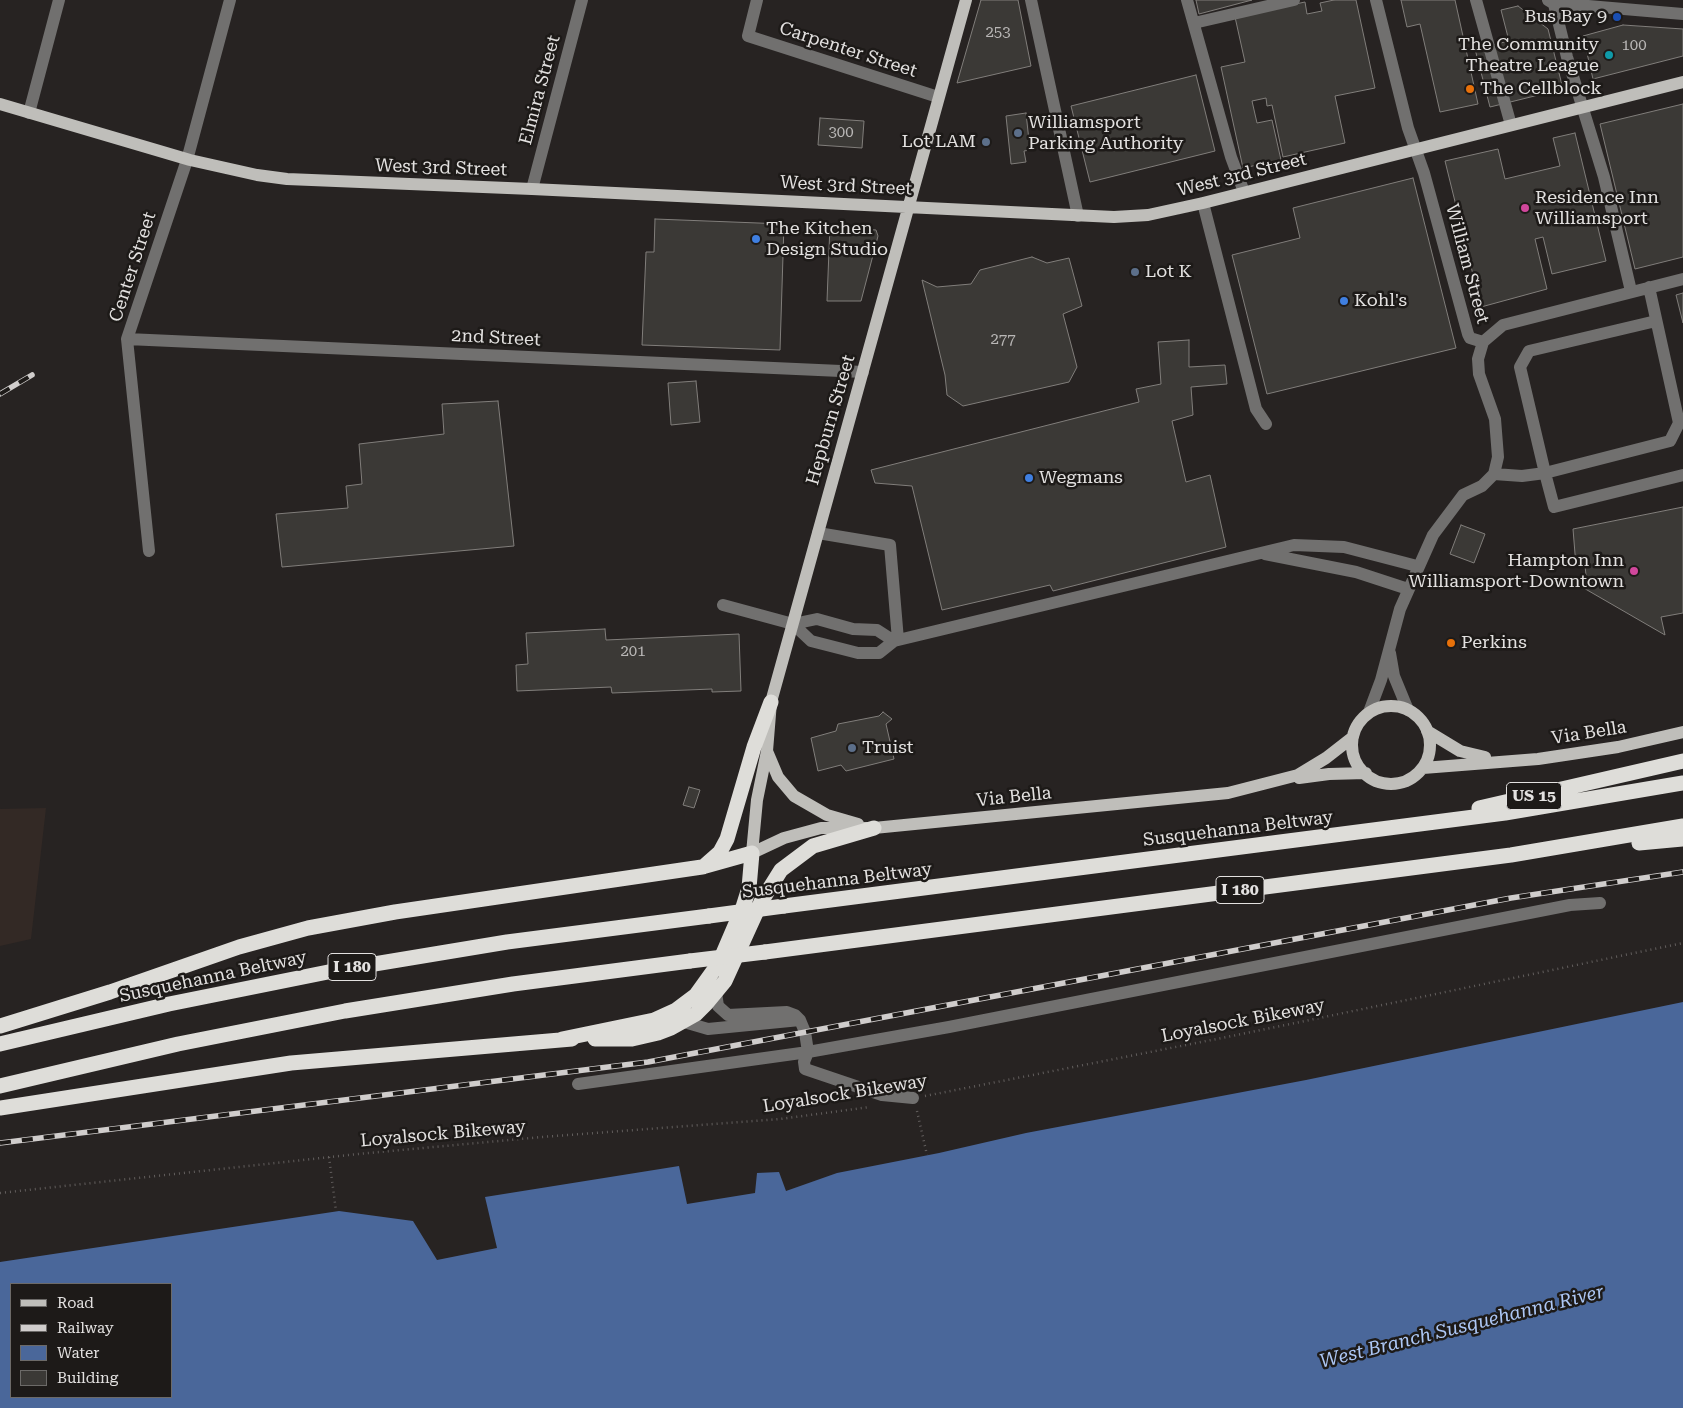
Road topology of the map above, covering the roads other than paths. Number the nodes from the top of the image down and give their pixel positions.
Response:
1 (59, 0) edge
2 (230, 0) edge
3 (582, 0) edge
4 (757, 0) edge
5 (966, 0) edge
6 (1031, 0) edge
7 (1187, 0) edge
8 (1294, 0) edge
9 (1376, 0) edge
10 (1476, 0) edge
11 (1551, 1) edge
12 (1683, 14) edge
13 (1194, 23) junction
14 (1683, 82) edge
15 (938, 97) junction
16 (0, 104) edge
17 (1583, 107) junction
18 (29, 113) junction
19 (1512, 125) junction
20 (1416, 150) junction
21 (186, 160) junction
22 (532, 188) junction
23 (1244, 192) junction
24 (1203, 203) junction
25 (908, 208) junction
26 (1078, 216) junction
27 (1683, 278) edge
28 (1649, 286) junction
29 (1631, 291) junction
30 (1656, 321) junction
31 (127, 339) junction
32 (1483, 342) junction
33 (863, 372) junction
34 (1266, 424) dead end
35 (1545, 473) junction
36 (1494, 474) junction
37 (1683, 475) edge
38 (818, 533) junction
39 (149, 552) dead end
40 (1250, 555) junction
41 (1417, 566) junction
42 (1408, 589) junction
43 (724, 605) dead end
44 (793, 624) junction
45 (896, 640) junction
46 (1390, 646) junction
47 (771, 702) junction
48 (1408, 710) junction
49 (1369, 712) junction
50 (1428, 731) junction
51 (1683, 732) edge
52 (1353, 737) junction
53 (767, 750) junction
54 (1500, 760) junction
55 (1683, 762) edge
56 (1423, 768) junction
57 (1366, 773) junction
58 (1282, 780) junction
59 (1683, 783) edge
60 (1683, 826) edge
61 (874, 828) junction
62 (1384, 829) junction
63 (1683, 839) edge
64 (752, 853) junction
65 (1511, 855) junction
66 (702, 868) junction
67 (1600, 903) dead end
68 (716, 993) junction
69 (800, 1020) junction
70 (684, 1022) junction
71 (0, 1026) edge
72 (562, 1039) junction
73 (0, 1044) edge
74 (808, 1052) junction
75 (578, 1084) dead end
76 (0, 1086) edge
77 (913, 1098) road end
78 (0, 1108) edge

1 - 18 street
2 - 21 street, Center Street
3 - 22 street, Elmira Street
4 - 15 street, Carpenter Street
5 - 15 main road, Hepburn Street
6 - 26 street
7 - 13 street
8 - 13 street
9 - 20 street, William Street
10 - 19 street
11 - 12 street
11 - 17 street
13 - 23 street
14 - 17 main road, West 3rd Street
15 - 25 main road, Hepburn Street
16 - 18 main road, West 3rd Street
17 - 19 main road, West 3rd Street
17 - 29 street
18 - 21 main road, West 3rd Street
19 - 20 main road, West 3rd Street
20 - 23 main road, West 3rd Street
20 - 32 street, William Street
21 - 22 main road, West 3rd Street
21 - 31 street, Center Street
22 - 25 main road, West 3rd Street
23 - 24 main road, West 3rd Street
24 - 26 main road, West 3rd Street
24 - 34 street
25 - 26 main road, West 3rd Street
25 - 33 main road, Hepburn Street
27 - 28 street
28 - 29 street
28 - 30 street
29 - 32 street
30 - 35 street
30 - 35 street
31 - 33 street, 2nd Street
31 - 39 street, Center Street
32 - 36 street, William Street
33 - 38 main road, Hepburn Street
35 - 36 street
35 - 37 street
36 - 41 street
38 - 44 main road, Hepburn Street
38 - 45 street
40 - 41 street
40 - 42 street
40 - 45 street
41 - 42 street
42 - 46 street
43 - 44 street
44 - 45 street
44 - 45 street
44 - 47 main road, Hepburn Street
46 - 48 street
46 - 49 street
47 - 53 main road, Hepburn Street
47 - 66 highway
48 - 49 main road
48 - 50 main road
49 - 52 main road
50 - 54 main road, Via Bella
50 - 56 main road
51 - 54 main road, Via Bella
52 - 57 main road
52 - 58 main road, Via Bella
53 - 61 main road
53 - 64 main road, Hepburn Street
54 - 56 main road, Via Bella
55 - 62 highway, US 15
56 - 57 main road
57 - 58 main road, Via Bella
58 - 61 main road, Via Bella
59 - 62 highway, Susquehanna Beltway / I 180
60 - 65 highway, I 180
61 - 64 main road, Via Bella
61 - 68 highway
62 - 73 highway, Susquehanna Beltway / I 180, bridge
63 - 65 highway
64 - 66 highway
64 - 72 highway
65 - 76 highway, I 180, bridge
66 - 71 highway
67 - 74 street
68 - 69 street
68 - 70 highway
69 - 70 street
69 - 74 street
70 - 72 highway
72 - 78 highway
74 - 75 street
74 - 77 street

